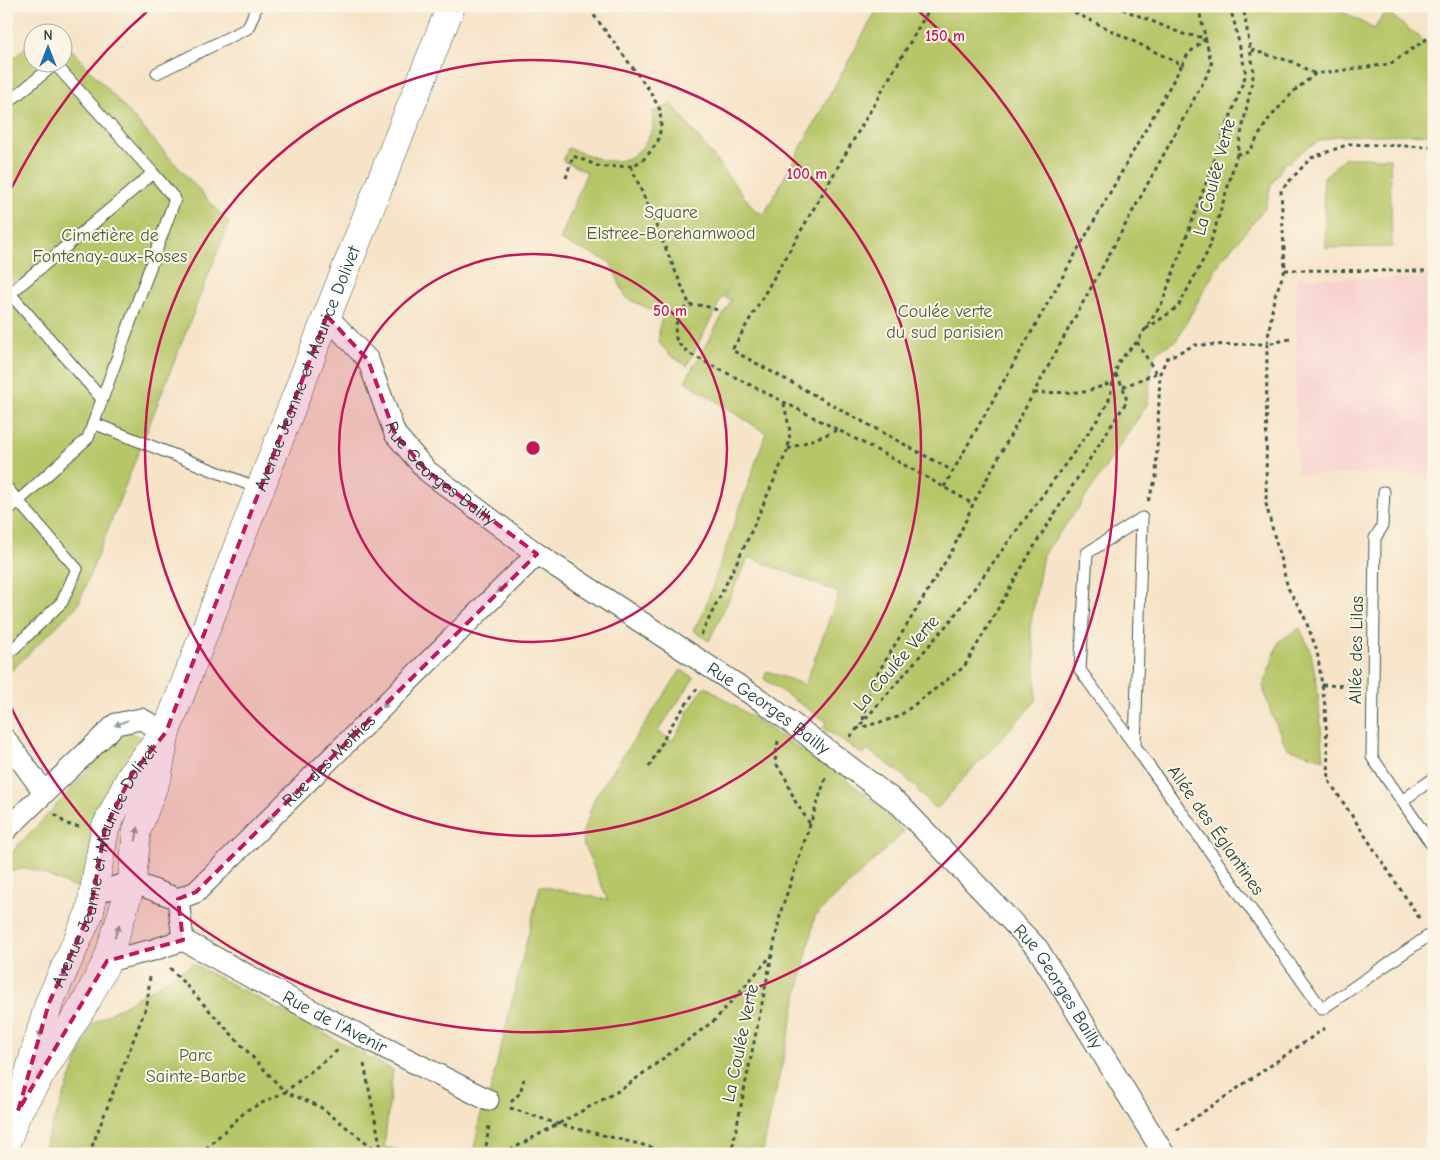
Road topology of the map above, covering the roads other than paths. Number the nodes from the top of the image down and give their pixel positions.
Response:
1 (257, 6) edge
2 (451, 6) edge
3 (157, 73) dead end
4 (6, 104) edge
5 (153, 173) junction
6 (8, 293) edge
7 (327, 316) junction
8 (102, 399) junction
9 (93, 423) junction
10 (6, 487) edge
11 (260, 489) junction
12 (1384, 492) dead end
13 (18, 501) junction
14 (6, 512) edge
15 (537, 554) junction
16 (6, 656) edge
17 (166, 732) junction
18 (6, 740) edge
19 (1135, 746) junction
20 (1434, 778) edge
21 (41, 795) junction
22 (1402, 801) junction
23 (6, 830) edge
24 (1434, 848) edge
25 (132, 882) junction
26 (95, 893) junction
27 (178, 899) junction
28 (1432, 933) edge
29 (182, 940) junction
30 (107, 961) junction
31 (87, 1000) junction
32 (49, 1003) junction
33 (488, 1100) road end
34 (18, 1111) junction
35 (6, 1143) edge
36 (1161, 1148) edge

1 - 3 lane
2 - 7 main road, Avenue Jeanne et Maurice Dolivet
4 - 5 lane
5 - 6 lane
5 - 8 lane
6 - 8 lane
7 - 11 main road, Avenue Jeanne et Maurice Dolivet
7 - 15 street, Rue Georges Bailly
8 - 9 lane
9 - 11 lane
9 - 13 lane
10 - 13 lane
11 - 17 main road, Avenue Jeanne et Maurice Dolivet
12 - 22 lane, Allée des Lilas
13 - 14 lane
13 - 16 lane
15 -> 27 street, Rue des Motties
15 - 36 street, Rue Georges Bailly
17 -> 21 street
25 -> 17 main road, Avenue Jeanne et Maurice Dolivet
17 - 26 main road, Avenue Jeanne et Maurice Dolivet
18 - 21 street
19 - 19 lane, Allée des Églantines
19 - 28 lane, Allée des Églantines
20 - 22 lane
21 - 23 street
22 - 24 lane, Allée des Lilas
25 - 26 street
25 - 27 street
30 -> 25 main road, Avenue Jeanne et Maurice Dolivet
26 - 32 main road, Avenue Jeanne et Maurice Dolivet
27 - 29 street
29 - 30 street
29 - 33 street, Rue de l'Avenir
30 - 31 main road, Avenue Jeanne et Maurice Dolivet
31 - 32 main road, Avenue Jeanne et Maurice Dolivet
31 - 34 main road, Avenue Jeanne et Maurice Dolivet
32 -> 34 main road, Avenue Jeanne et Maurice Dolivet
34 - 35 main road, Avenue Jeanne et Maurice Dolivet

